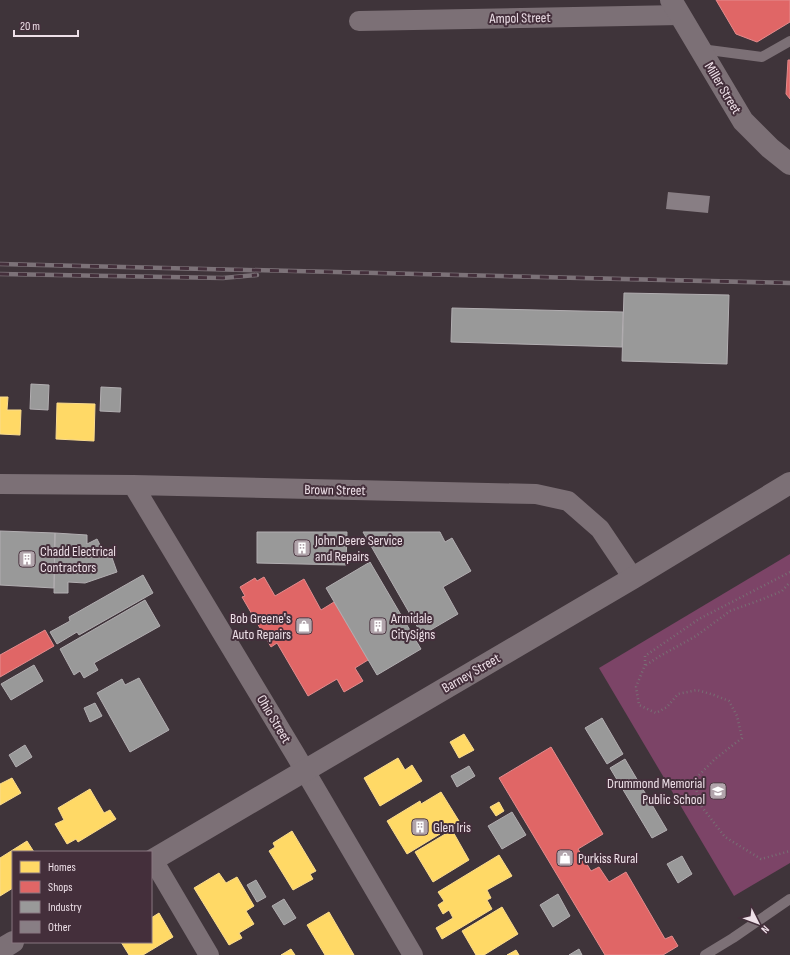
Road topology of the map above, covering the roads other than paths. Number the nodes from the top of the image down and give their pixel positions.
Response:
1 (675, 8) edge
2 (359, 21) dead end
3 (790, 41) edge
4 (699, 48) junction
5 (790, 164) edge
6 (790, 483) edge
7 (0, 484) edge
8 (133, 485) junction
9 (632, 578) junction
10 (305, 771) junction
11 (152, 861) edge
12 (790, 899) edge
13 (12, 943) edge
14 (0, 950) edge
15 (209, 955) edge
16 (413, 955) edge
17 (705, 955) edge

1 - 2 street, Ampol Street
1 - 4 street, Miller Street
3 - 4 lane
4 - 5 street, Miller Street
6 - 9 street, Barney Street
7 - 8 street, Brown Street
8 - 9 street, Brown Street
8 - 10 street, Ohio Street
9 - 10 street, Barney Street
10 - 11 street, Barney Street
10 - 16 street, Ohio Street
11 - 15 street
12 - 17 lane
13 - 14 street

